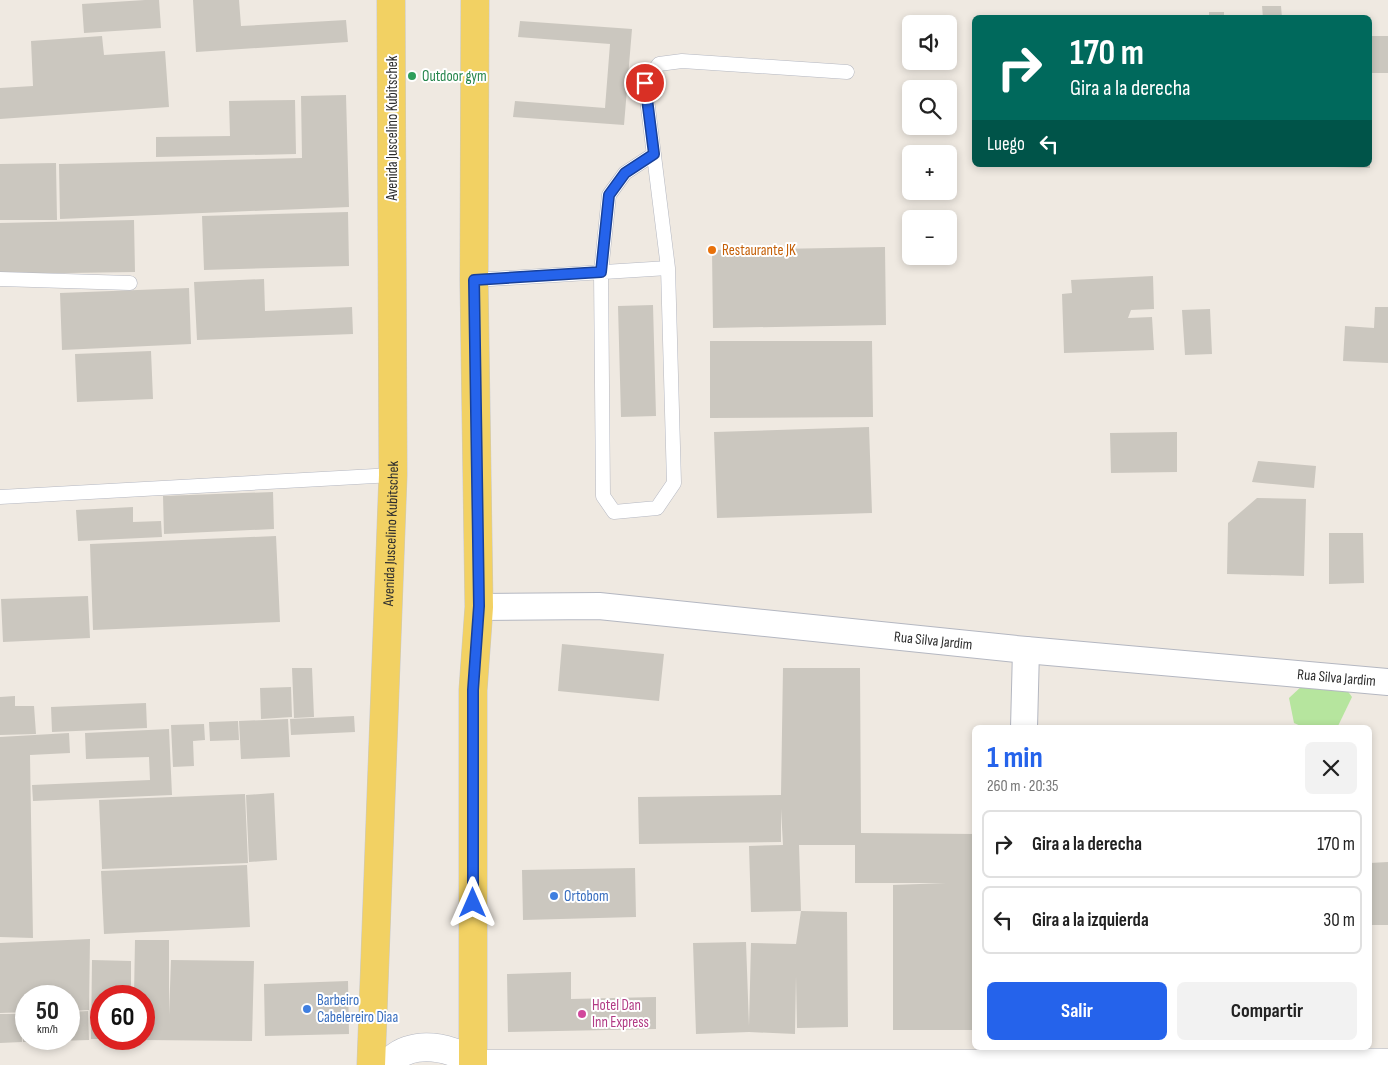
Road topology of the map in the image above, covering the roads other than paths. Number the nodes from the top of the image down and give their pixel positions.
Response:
1 (391, 0) edge
2 (475, 0) edge
3 (847, 72) dead end
4 (654, 154) junction
5 (668, 268) junction
6 (601, 272) junction
7 (0, 279) edge
8 (474, 280) junction
9 (130, 283) dead end
10 (393, 475) junction
11 (0, 497) edge
12 (479, 606) junction
13 (1026, 650) junction
14 (1388, 682) edge
15 (1024, 725) edge
16 (1020, 1059) edge
17 (1388, 1063) edge
18 (371, 1065) edge
19 (387, 1065) edge
20 (473, 1065) edge

1 - 10 main road, Avenida Juscelino Kubitschek
2 - 8 main road
3 - 4 lane
4 - 5 lane
4 - 6 lane
5 - 6 lane
5 - 6 lane
6 - 8 lane
7 - 9 lane
8 - 12 main road
10 - 11 lane
10 - 18 main road, Avenida Juscelino Kubitschek
12 - 13 street, Rua Silva Jardim
12 - 20 main road
13 - 14 street, Rua Silva Jardim
13 - 15 street
16 - 17 main road
16 - 20 main road
19 - 20 main road

